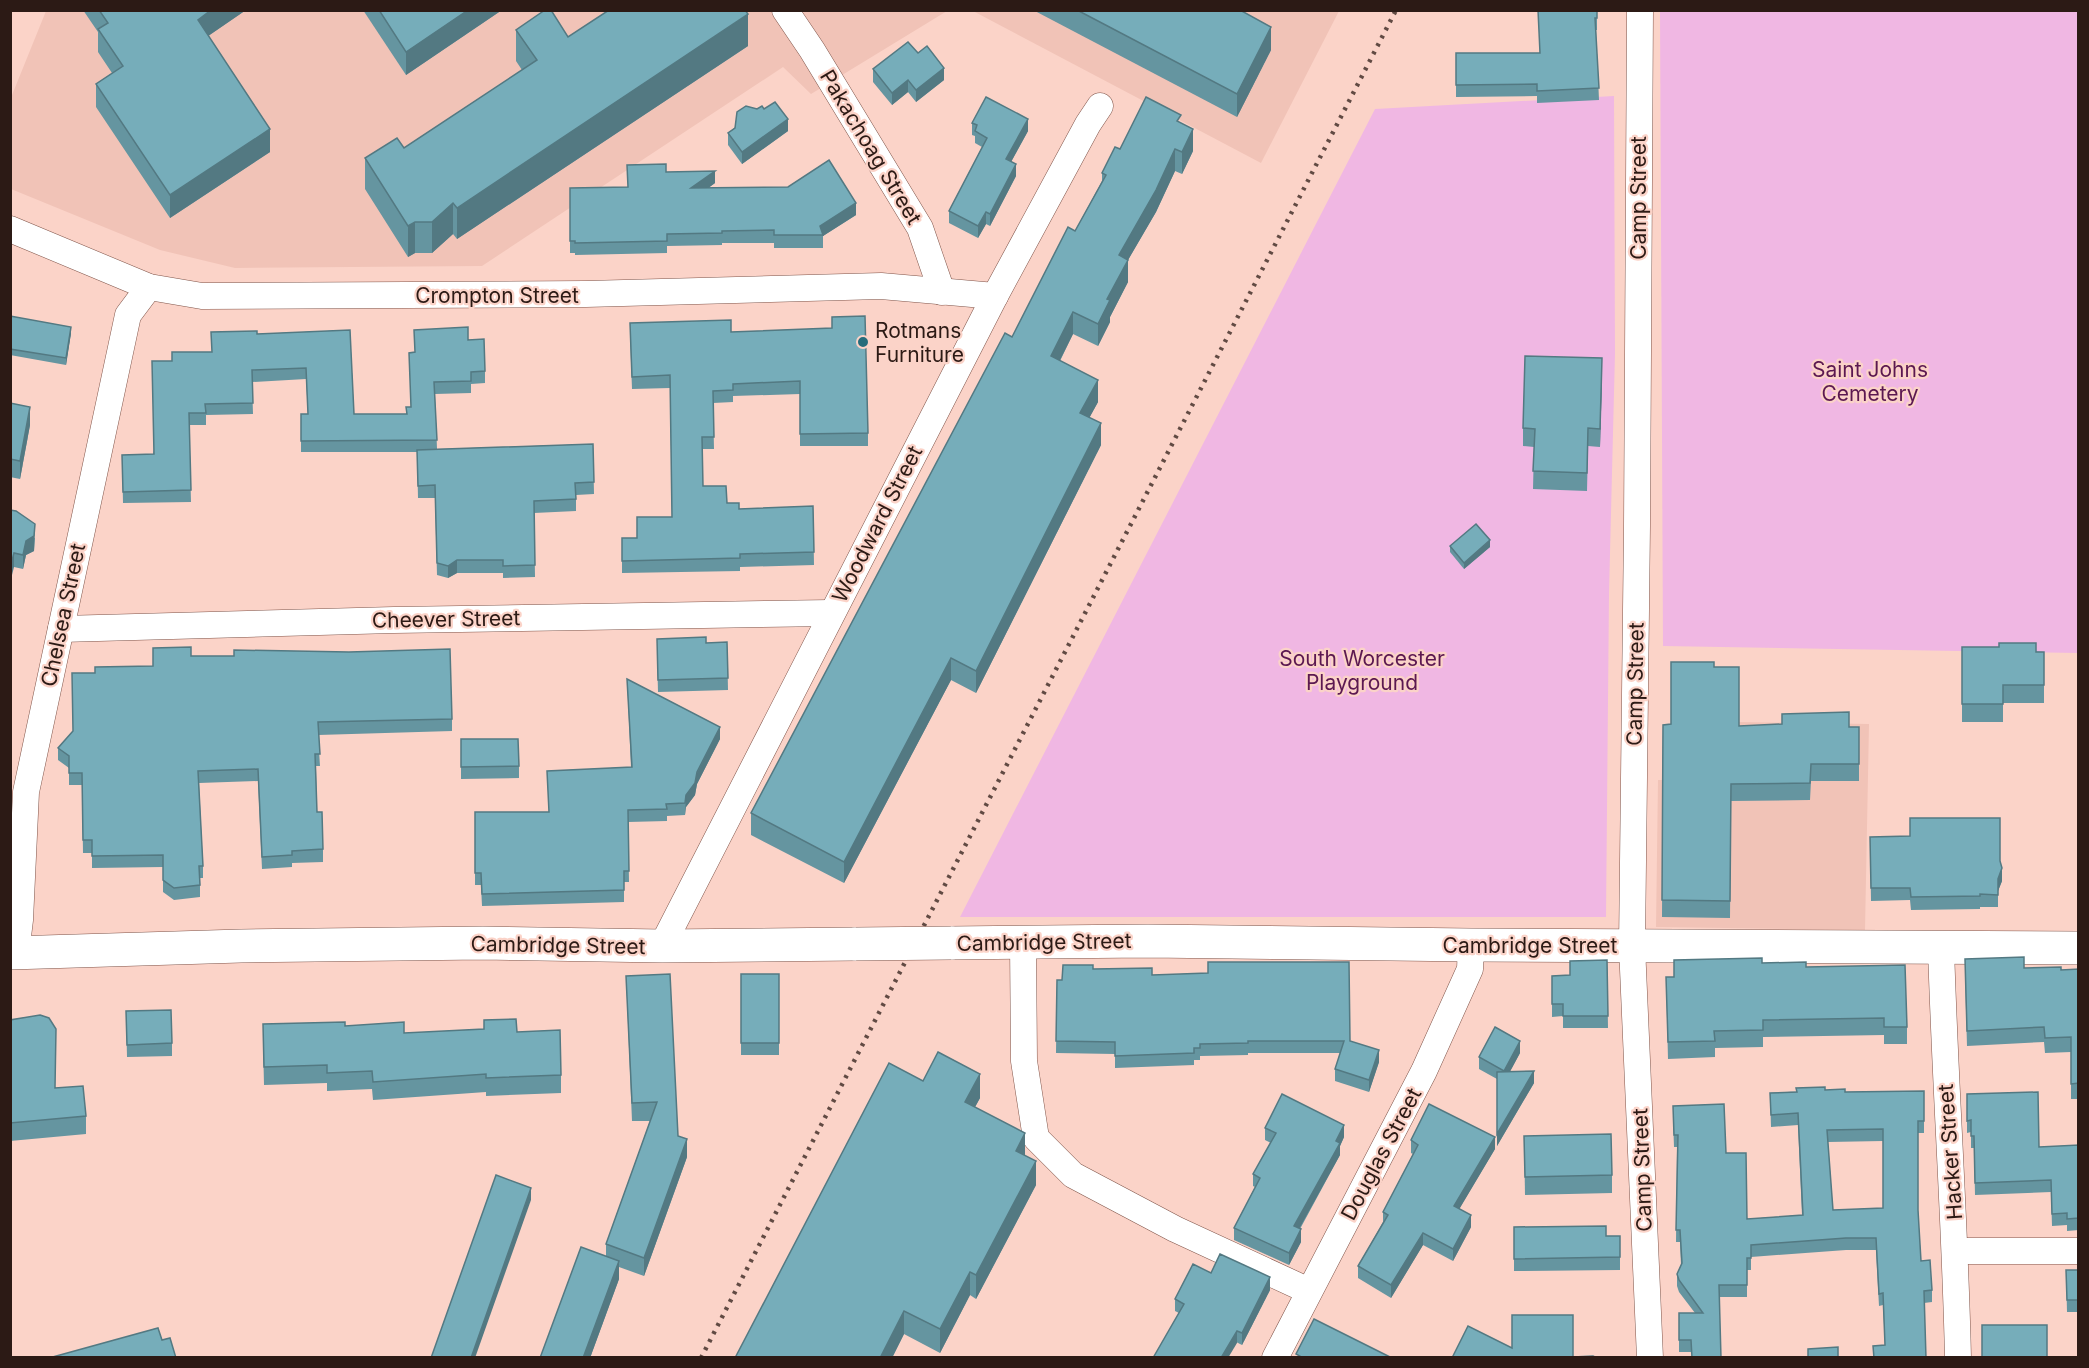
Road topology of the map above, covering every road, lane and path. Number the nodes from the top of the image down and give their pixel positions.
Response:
1 (785, 10) edge
2 (1640, 10) edge
3 (1100, 106) dead end
4 (10, 229) edge
5 (149, 287) junction
6 (942, 292) junction
7 (995, 296) junction
8 (831, 613) junction
9 (61, 629) junction
10 (1023, 943) junction
11 (1471, 945) junction
12 (662, 946) junction
13 (1632, 946) junction
14 (1941, 947) junction
15 (2079, 948) edge
16 (13, 953) edge
17 (1956, 1251) junction
18 (2079, 1251) edge
19 (1309, 1292) junction
20 (1275, 1358) edge
21 (1650, 1358) edge
22 (1959, 1358) edge

1 - 6 street, Pakachoag Street
2 - 13 street, Camp Street
3 - 7 street, Woodward Street
4 - 5 street, Crompton Street
5 - 6 street, Crompton Street
5 - 9 street, Chelsea Street
6 - 7 street, Crompton Street
7 - 8 street, Woodward Street
8 - 9 street, Cheever Street
8 - 12 street, Woodward Street
9 - 16 street, Chelsea Street
10 - 11 main road, Cambridge Street
10 - 12 main road, Cambridge Street, bridge
10 - 19 street
11 - 13 main road, Cambridge Street
11 - 19 street, Douglas Street
12 - 16 main road, Cambridge Street
13 - 14 main road, Cambridge Street
13 - 21 street, Camp Street
14 - 15 main road, Cambridge Street
14 - 17 street, Hacker Street
17 - 18 street
17 - 22 street, Hacker Street
19 - 20 street, Douglas Street

